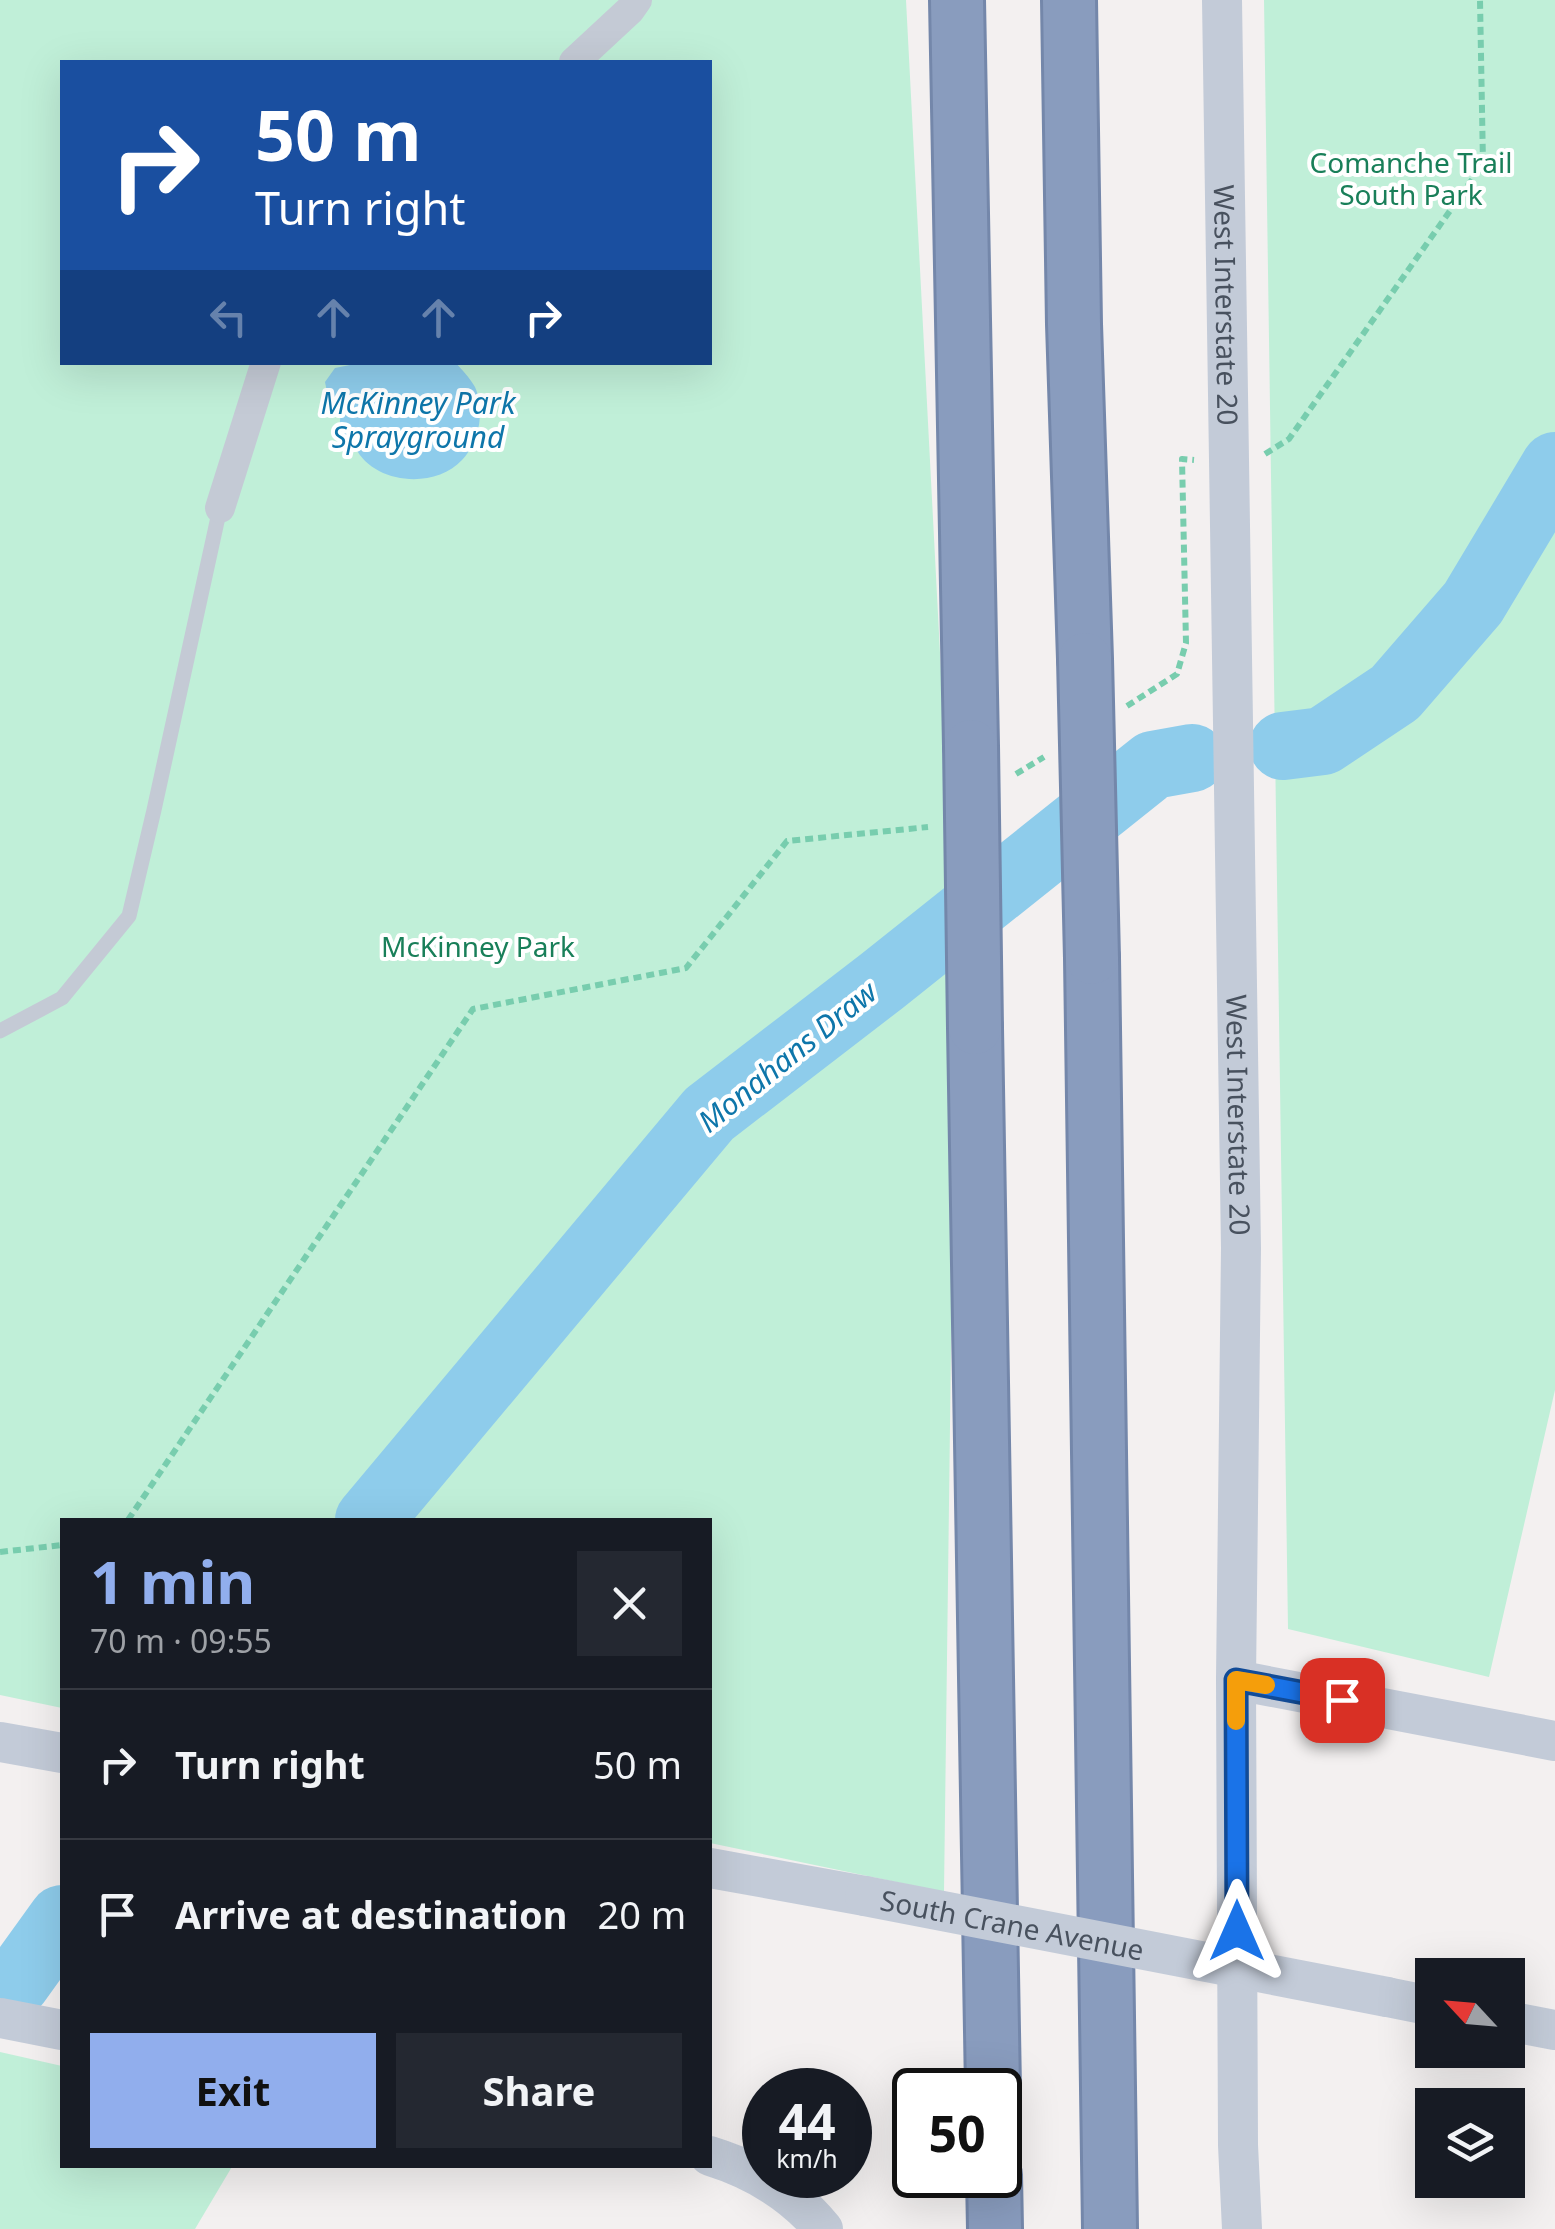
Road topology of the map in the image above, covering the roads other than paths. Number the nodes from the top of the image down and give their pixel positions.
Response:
1 (637, 0) edge
2 (957, 0) edge
3 (1069, 0) edge
4 (1222, 0) edge
5 (576, 60) edge
6 (265, 365) edge
7 (220, 508) joint
8 (0, 1030) edge
9 (1236, 1680) junction
10 (0, 1742) edge
11 (1555, 1742) edge
12 (54, 1752) edge
13 (712, 1868) edge
14 (1415, 2003) edge
15 (0, 2018) edge
16 (1525, 2024) edge
17 (60, 2030) edge
18 (1555, 2030) edge
19 (993, 2068) edge
20 (712, 2157) edge
21 (994, 2198) edge
22 (823, 2229) edge
23 (995, 2229) edge
24 (1110, 2229) edge
25 (1242, 2229) edge

1 - 5 street
2 - 19 highway, bridge
3 - 24 highway, bridge
4 - 9 main road, West Interstate 20
6 - 7 street
7 - 8 lane
9 - 11 main road
9 - 25 main road, West Interstate 20
10 - 12 main road
13 - 14 main road, South Crane Avenue, bridge
15 - 17 main road
16 - 18 main road
20 - 22 main road
21 - 23 highway

